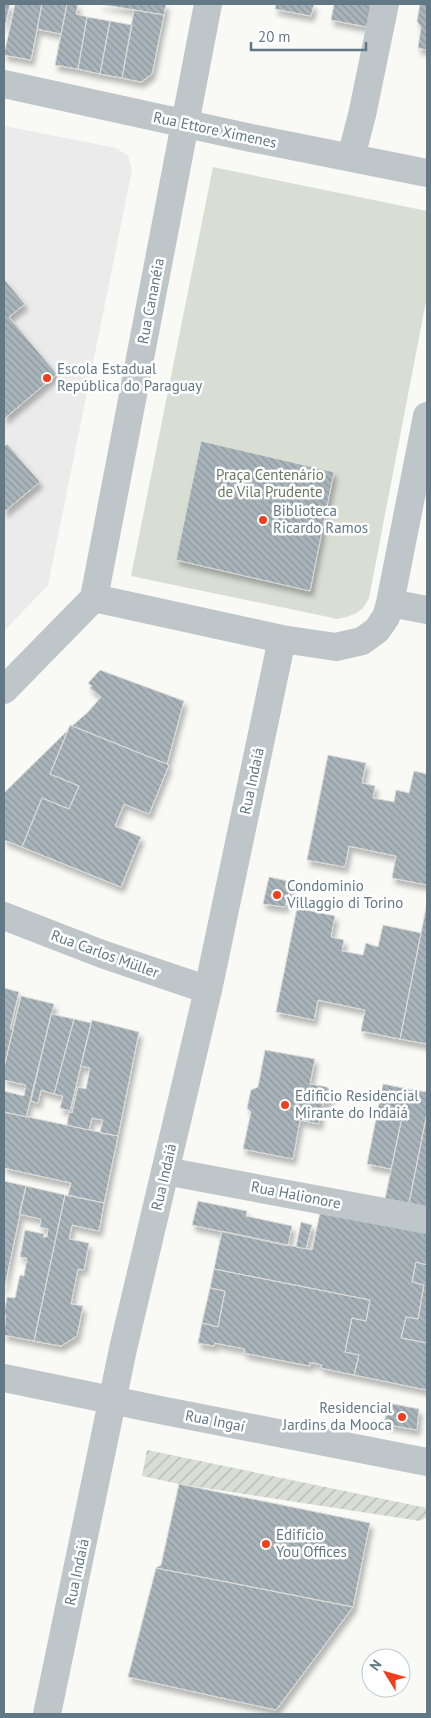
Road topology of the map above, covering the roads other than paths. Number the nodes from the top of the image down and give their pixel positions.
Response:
1 (208, 4) edge
2 (385, 4) edge
3 (4, 84) edge
4 (185, 124) junction
5 (351, 157) junction
6 (427, 172) edge
7 (427, 416) edge
8 (94, 598) junction
9 (390, 603) junction
10 (427, 610) edge
11 (282, 639) junction
12 (4, 690) edge
13 (4, 916) edge
14 (208, 990) junction
15 (165, 1170) junction
16 (427, 1220) edge
17 (4, 1378) edge
18 (112, 1399) junction
19 (427, 1462) edge
20 (47, 1714) edge

1 - 4 street, Rua Cananéia
2 - 5 street
3 - 4 street, Rua Ettore Ximenes
4 - 5 street, Rua Ettore Ximenes
4 - 8 street, Rua Cananéia
5 - 6 street, Rua Ettore Ximenes
7 - 9 street
8 - 11 street
8 - 12 street
9 - 10 street
9 - 11 street
11 - 14 street, Rua Indaiá
13 - 14 street, Rua Carlos Müller
14 - 15 street, Rua Indaiá
15 - 16 street, Rua Halionore
15 - 18 street, Rua Indaiá
17 - 18 street, Rua Ingaí
18 - 19 street, Rua Ingaí
18 - 20 street, Rua Indaiá

